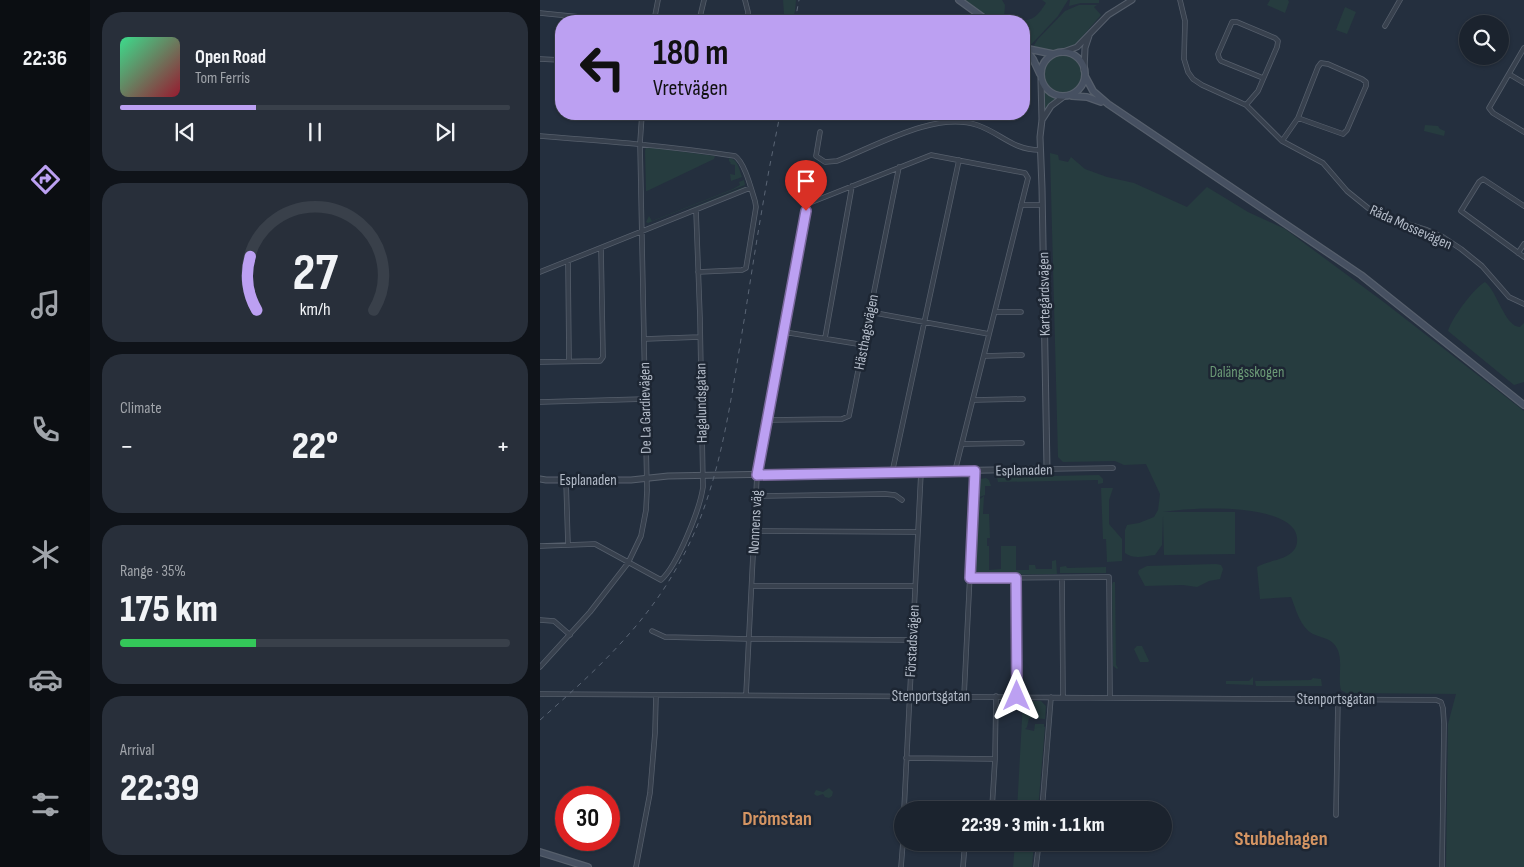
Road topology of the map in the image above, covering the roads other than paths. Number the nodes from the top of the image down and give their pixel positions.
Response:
1 (658, 0) edge
2 (704, 0) edge
3 (746, 0) edge
4 (959, 0) edge
5 (1132, 0) edge
6 (1180, 0) edge
7 (1400, 0) edge
8 (540, 13) edge
9 (560, 15) edge
10 (655, 15) edge
11 (700, 15) edge
12 (748, 15) edge
13 (980, 15) edge
14 (1385, 26) dead end
15 (1090, 34) junction
16 (1524, 48) edge
17 (1030, 49) edge
18 (1064, 52) junction
19 (1053, 54) junction
20 (1030, 56) edge
21 (540, 59) edge
22 (555, 60) edge
23 (1085, 73) junction
24 (1509, 74) junction
25 (1041, 78) junction
26 (1263, 78) junction
27 (1524, 83) edge
28 (1065, 97) junction
29 (1108, 104) junction
30 (1246, 106) junction
31 (1298, 118) junction
32 (642, 120) edge
33 (1042, 120) junction
34 (820, 132) dead end
35 (1524, 132) edge
36 (540, 136) edge
37 (1282, 141) junction
38 (640, 143) junction
39 (1040, 150) junction
40 (959, 160) junction
41 (899, 168) junction
42 (852, 186) junction
43 (750, 188) junction
44 (1042, 204) junction
45 (1021, 205) junction
46 (1524, 206) edge
47 (696, 210) junction
48 (642, 231) junction
49 (1524, 244) edge
50 (601, 248) junction
51 (1518, 253) junction
52 (1524, 258) edge
53 (568, 261) junction
54 (540, 272) edge
55 (698, 272) junction
56 (1523, 303) edge
57 (870, 312) junction
58 (995, 312) junction
59 (1021, 312) dead end
60 (924, 322) junction
61 (784, 332) junction
62 (989, 334) junction
63 (700, 337) junction
64 (825, 338) junction
65 (644, 339) junction
66 (864, 345) junction
67 (1022, 355) dead end
68 (984, 356) junction
69 (569, 361) junction
70 (540, 362) edge
71 (645, 399) junction
72 (1023, 399) dead end
73 (974, 400) junction
74 (540, 402) edge
75 (1524, 405) edge
76 (768, 420) junction
77 (1022, 443) dead end
78 (962, 444) junction
79 (1113, 468) dead end
80 (1047, 469) junction
81 (956, 471) junction
82 (975, 471) junction
83 (921, 472) junction
84 (892, 473) junction
85 (757, 475) junction
86 (703, 476) junction
87 (540, 478) edge
88 (635, 478) junction
89 (646, 478) junction
90 (566, 480) junction
91 (756, 496) junction
92 (902, 500) dead end
93 (754, 531) junction
94 (918, 532) junction
95 (568, 545) junction
96 (540, 546) edge
97 (628, 563) junction
98 (970, 578) junction
99 (1016, 578) junction
100 (1062, 578) junction
101 (752, 586) junction
102 (915, 586) junction
103 (540, 620) edge
104 (652, 631) dead end
105 (570, 635) junction
106 (749, 639) junction
107 (912, 640) junction
108 (540, 667) edge
109 (540, 694) edge
110 (656, 695) junction
111 (746, 695) junction
112 (909, 696) junction
113 (964, 696) junction
114 (996, 696) junction
115 (1017, 696) junction
116 (1051, 697) junction
117 (1063, 697) junction
118 (1110, 697) junction
119 (1338, 698) junction
120 (906, 758) junction
121 (995, 758) junction
122 (904, 801) edge
123 (992, 801) edge
124 (1043, 801) edge
125 (1336, 815) dead end
126 (902, 851) edge
127 (964, 851) edge
128 (1038, 851) edge
129 (540, 852) edge
130 (588, 867) edge
131 (636, 867) edge
132 (901, 867) edge
133 (963, 867) edge
134 (1036, 867) edge
135 (1442, 867) edge

1 - 10 street
2 - 11 street
3 - 12 street
4 - 13 main road
5 - 15 street
6 - 30 street, Råda Mossevägen
7 - 14 street
8 - 9 street
15 - 18 street
15 - 23 street
16 - 24 street
17 - 19 main road
18 - 19 main road
18 - 23 main road
19 - 25 main road
20 - 25 main road
21 - 22 street
23 - 28 main road
23 - 29 main road
24 - 27 street
24 - 35 street
25 - 28 main road
25 - 33 street, Kartegårdsvägen
26 - 26 street
26 - 30 street
28 - 29 main road
28 - 33 street
29 - 75 main road
30 - 37 street, Råda Mossevägen
31 - 31 street
31 - 37 street
32 - 38 street, De La Gardievägen
33 - 39 street, Kartegårdsvägen
34 - 39 street
36 - 38 street
37 - 56 street, Råda Mossevägen
38 - 43 street
38 - 48 street, De La Gardievägen
39 - 44 street, Kartegårdsvägen
40 - 41 street
40 - 45 street
40 - 60 street
41 - 42 street
41 - 57 street, Hästhagsvägen
42 - 61 street, Nonnens väg
42 - 64 street
43 - 47 street
43 - 55 street
44 - 45 street
44 - 80 street, Kartegårdsvägen
45 - 58 street
46 - 51 street
47 - 48 street
47 - 55 street, Hagalundsgatan
48 - 50 street
48 - 65 street, De La Gardievägen
49 - 51 street
50 - 53 street
50 - 69 street
51 - 52 street
53 - 54 street
53 - 69 street
55 - 63 street, Hagalundsgatan
57 - 60 street
57 - 66 street, Hästhagsvägen
58 - 59 street
58 - 62 street
60 - 62 street
60 - 84 street
61 - 64 street
61 - 76 street, Nonnens väg
62 - 68 street
63 - 65 street
63 - 86 street, Hagalundsgatan
64 - 66 street
65 - 71 street, De La Gardievägen
66 - 76 street, Hästhagsvägen
67 - 68 street
68 - 73 street
69 - 70 street
71 - 74 street
71 - 89 street, De La Gardievägen
72 - 73 street
73 - 78 street
76 - 85 street, Nonnens väg
77 - 78 street
78 - 81 street
79 - 80 street, Esplanaden
80 - 82 street, Esplanaden
81 - 82 street, Esplanaden
81 - 83 street, Esplanaden
82 - 98 street
83 - 84 street, Esplanaden
83 - 94 street, Förstadsvägen
84 - 85 street, Esplanaden
85 - 86 street, Esplanaden
85 - 91 street, Nonnens väg
86 - 89 street, Esplanaden
86 - 97 street, Hagalundsgatan
87 - 88 street, Esplanaden
87 - 90 street, Esplanaden
88 - 89 street, Esplanaden
88 - 90 street, Esplanaden
89 - 97 street, De La Gardievägen
90 - 95 street
91 - 92 street
91 - 93 street, Nonnens väg
93 - 94 street
93 - 101 street, Nonnens väg
94 - 102 street, Förstadsvägen
95 - 96 street
95 - 97 street
97 - 105 street, De La Gardievägen
98 - 99 street
98 - 113 street
99 - 100 street
99 - 115 street
100 - 117 street
100 - 118 street
101 - 102 street
101 - 106 street, Nonnens väg
102 - 107 street, Förstadsvägen
103 - 105 street
104 - 106 street
105 - 108 street, De La Gardievägen
106 - 107 street
106 - 111 street, Nonnens väg
107 - 112 street, Förstadsvägen
109 - 110 street, Stenportsgatan
110 - 111 street, Stenportsgatan
110 - 131 street
111 - 112 street, Stenportsgatan
112 - 113 street, Stenportsgatan
112 - 120 street, Förstadsvägen
113 - 114 street, Stenportsgatan
114 - 115 street, Stenportsgatan
114 - 121 street
115 - 116 street, Stenportsgatan
116 - 117 street, Stenportsgatan
116 - 124 street
117 - 118 street, Stenportsgatan
118 - 119 street, Stenportsgatan
119 - 125 street
119 - 135 street, Stenportsgatan
120 - 121 street
120 - 122 street, Förstadsvägen
121 - 123 street
126 - 132 street
127 - 133 street
128 - 134 street
129 - 130 main road

